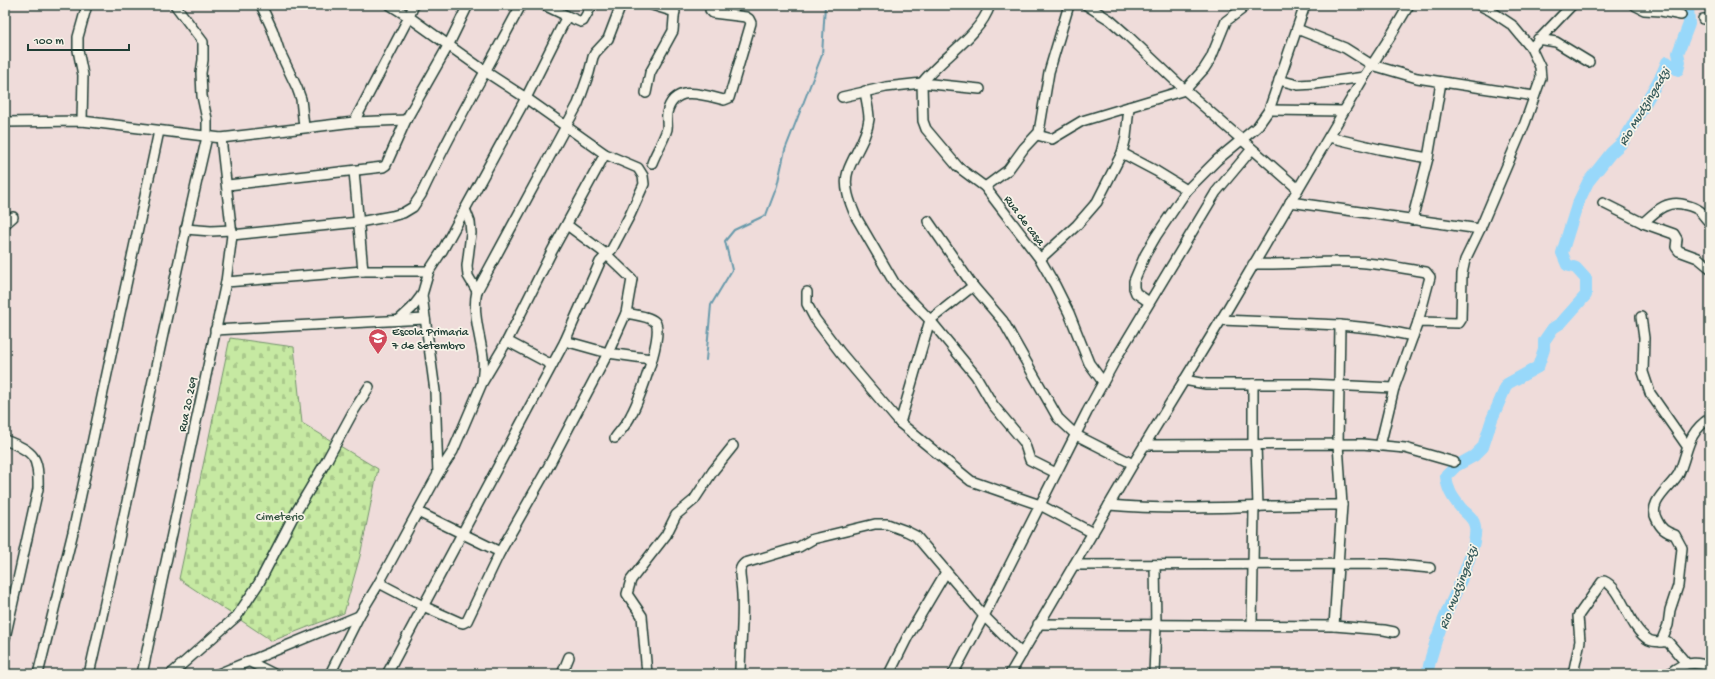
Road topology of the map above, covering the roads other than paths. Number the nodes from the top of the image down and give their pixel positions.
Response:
1 (87, 5) edge
2 (175, 5) edge
3 (261, 5) edge
4 (390, 5) edge
5 (414, 5) edge
6 (468, 5) edge
7 (522, 5) edge
8 (544, 5) edge
9 (592, 5) edge
10 (621, 5) edge
11 (652, 5) edge
12 (711, 5) edge
13 (990, 5) edge
14 (1068, 5) edge
15 (1086, 5) edge
16 (1243, 5) edge
17 (1295, 5) edge
18 (1409, 5) edge
19 (1478, 5) edge
20 (1572, 5) edge
21 (1634, 5) edge
22 (675, 8) edge
23 (1493, 8) edge
24 (1304, 9) edge
25 (1681, 15) dead end
26 (567, 16) junction
27 (409, 17) junction
28 (1297, 29) junction
29 (1538, 39) junction
30 (448, 46) junction
31 (1531, 48) junction
32 (1589, 62) dead end
33 (1372, 65) junction
34 (486, 72) junction
35 (1364, 77) junction
36 (1279, 80) junction
37 (1441, 82) junction
38 (922, 83) junction
39 (980, 89) dead end
40 (1185, 90) junction
41 (865, 91) junction
42 (646, 93) dead end
43 (1534, 96) junction
44 (842, 97) dead end
45 (526, 98) junction
46 (1129, 107) junction
47 (1269, 110) junction
48 (1344, 111) junction
49 (406, 120) junction
50 (82, 121) junction
51 (5, 122) edge
52 (354, 122) junction
53 (565, 126) junction
54 (304, 127) junction
55 (159, 131) junction
56 (1037, 135) junction
57 (1329, 136) junction
58 (207, 137) junction
59 (221, 138) junction
60 (1242, 140) junction
61 (1252, 149) junction
62 (1122, 152) junction
63 (605, 154) junction
64 (1428, 158) junction
65 (652, 163) dead end
66 (354, 172) junction
67 (228, 185) junction
68 (985, 187) junction
69 (1298, 189) junction
70 (1187, 190) junction
71 (1290, 202) junction
72 (1603, 203) dead end
73 (465, 209) junction
74 (13, 217) dead end
75 (1412, 220) junction
76 (928, 221) dead end
77 (359, 222) junction
78 (1643, 223) junction
79 (1710, 223) edge
80 (5, 224) edge
81 (567, 225) junction
82 (185, 229) junction
83 (1480, 229) junction
84 (232, 233) junction
85 (606, 254) junction
86 (1040, 259) junction
87 (1254, 264) junction
88 (1710, 268) edge
89 (363, 271) junction
90 (429, 271) junction
91 (226, 282) junction
92 (973, 286) junction
93 (477, 291) junction
94 (807, 292) dead end
95 (422, 295) junction
96 (1149, 302) junction
97 (626, 313) junction
98 (1641, 317) dead end
99 (425, 319) junction
100 (399, 320) junction
101 (930, 320) junction
102 (1221, 320) junction
103 (1418, 322) junction
104 (1340, 325) junction
105 (215, 330) junction
106 (1413, 336) junction
107 (507, 341) junction
108 (565, 341) junction
109 (608, 353) junction
110 (652, 359) junction
111 (552, 365) junction
112 (1184, 380) junction
113 (1104, 382) junction
114 (482, 383) junction
115 (1253, 384) junction
116 (1339, 385) junction
117 (369, 387) dead end
118 (1394, 388) junction
119 (1710, 418) edge
120 (900, 423) junction
121 (1076, 435) junction
122 (615, 438) dead end
123 (5, 440) edge
124 (1338, 444) junction
125 (1146, 445) junction
126 (1255, 445) junction
127 (733, 446) dead end
128 (1380, 446) junction
129 (1687, 446) junction
130 (1454, 462) dead end
131 (1133, 464) junction
132 (1056, 473) junction
133 (438, 474) junction
134 (1040, 505) junction
135 (1109, 505) junction
136 (1342, 505) junction
137 (1256, 507) junction
138 (418, 512) junction
139 (462, 532) junction
140 (1093, 533) junction
141 (500, 552) junction
142 (1074, 565) junction
143 (1155, 565) junction
144 (1254, 565) junction
145 (1337, 565) junction
146 (1430, 568) dead end
147 (946, 572) junction
148 (379, 583) junction
149 (422, 606) junction
150 (359, 616) junction
151 (984, 616) junction
152 (1038, 624) junction
153 (1252, 624) junction
154 (1156, 625) junction
155 (1334, 626) junction
156 (1394, 632) dead end
157 (5, 638) edge
158 (1661, 642) junction
159 (1022, 654) junction
160 (569, 657) dead end
161 (248, 661) junction
162 (1686, 663) junction
163 (1710, 667) edge
164 (38, 674) edge
165 (89, 674) edge
166 (142, 674) edge
167 (171, 674) edge
168 (218, 674) edge
169 (274, 674) edge
170 (330, 674) edge
171 (386, 674) edge
172 (562, 674) edge
173 (648, 674) edge
174 (740, 674) edge
175 (889, 674) edge
176 (953, 674) edge
177 (1010, 674) edge
178 (1154, 674) edge
179 (1573, 674) edge
180 (1669, 674) edge

1 - 50 street
2 - 58 street
3 - 54 street
4 - 27 street
5 - 27 street
6 - 30 street
7 - 34 street
8 - 26 street
9 - 26 street
10 - 53 street
11 - 22 street
12 - 65 street
13 - 38 street
14 - 56 street
15 - 40 street
16 - 40 street
17 - 24 street
18 - 33 street
19 - 23 street
20 - 29 street
21 - 25 street
22 - 42 street
23 - 31 street
24 - 28 street
26 - 45 street
27 - 30 street
27 - 52 street
28 - 33 street
28 - 36 street
29 - 31 street
29 - 32 street
30 - 34 street
30 - 49 street
31 - 43 street
33 - 35 street
33 - 37 street
34 - 45 street
34 - 77 street
35 - 36 street
35 - 48 street
36 - 47 street
37 - 43 street
37 - 64 street
38 - 39 street
38 - 41 street
38 - 68 street, Rua de casa
40 - 46 street
40 - 60 street
41 - 44 street
41 - 101 street
43 - 83 street
45 - 53 street
45 - 73 street
46 - 56 street
46 - 62 street
47 - 48 street
47 - 60 street
48 - 57 street
49 - 52 street
49 - 66 street
50 - 51 street
50 - 55 street
52 - 54 street
53 - 63 street
53 - 93 street
54 - 59 street
55 - 58 street
55 - 164 street
56 - 68 street
57 - 64 street
57 - 69 street
58 - 59 street
58 - 82 street
59 - 67 street, Rua 20.269
60 - 61 street
60 - 70 street
61 - 69 street
61 - 96 street
62 - 70 street
62 - 86 street
63 - 81 street
63 - 85 street
64 - 75 street
66 - 67 street
66 - 77 street
67 - 84 street, Rua 20.269
68 - 86 street, Rua de casa
69 - 71 street
70 - 96 street
71 - 75 street
71 - 87 street
72 - 78 street
73 - 90 street
73 - 93 street
74 - 80 street
75 - 83 street
76 - 92 street
77 - 84 street
77 - 89 street
78 - 79 street
78 - 88 street
81 - 85 street
81 - 107 street
82 - 84 street
82 - 165 street
83 - 103 street
84 - 91 street, Rua 20.269
85 - 97 street
85 - 108 street
86 - 113 street, Rua de casa
87 - 102 street
87 - 103 street
89 - 90 street
89 - 91 street
90 - 95 street
91 - 105 street, Rua 20.269
92 - 101 street
92 - 121 street
93 - 114 street
94 - 120 street
95 - 99 street
95 - 100 street
96 - 113 street
97 - 109 street
97 - 110 street
98 - 129 street
99 - 100 street
99 - 133 street
100 - 105 street
101 - 120 street
101 - 132 street
102 - 104 street
102 - 112 street
103 - 106 street
104 - 106 street
104 - 116 street
105 - 166 street, Rua 20.269
106 - 118 street
107 - 111 street
107 - 114 street
108 - 109 street
108 - 111 street
109 - 110 street
109 - 141 street
110 - 122 street
111 - 139 street
112 - 115 street
112 - 125 street
113 - 121 street
114 - 133 street
115 - 116 street
115 - 126 street
116 - 118 street
116 - 124 street
117 - 167 street
118 - 128 street
119 - 129 street
120 - 134 street
121 - 131 street
121 - 132 street
123 - 157 street
124 - 126 street
124 - 128 street
124 - 136 street
125 - 126 street
125 - 131 street
126 - 137 street
127 - 173 street
128 - 130 street
129 - 158 street
131 - 135 street
132 - 134 street
133 - 138 street
134 - 140 street
134 - 151 street
135 - 137 street
135 - 140 street
136 - 137 street
136 - 145 street
137 - 144 street
138 - 139 street
138 - 148 street
139 - 141 street
139 - 149 street
140 - 142 street
141 - 149 street
142 - 143 street
142 - 152 street
143 - 144 street
143 - 154 street
144 - 145 street
144 - 153 street
145 - 146 street
145 - 155 street
147 - 151 street
147 - 174 street
147 - 175 street
148 - 149 street
148 - 150 street
149 - 171 street
150 - 161 street
150 - 170 street
151 - 159 street
151 - 176 street
152 - 154 street
152 - 159 street
153 - 154 street
153 - 155 street
154 - 178 street
155 - 156 street
158 - 162 street
158 - 179 street
159 - 177 street
160 - 172 street
161 - 168 street
161 - 169 street
162 - 163 street
162 - 180 street

